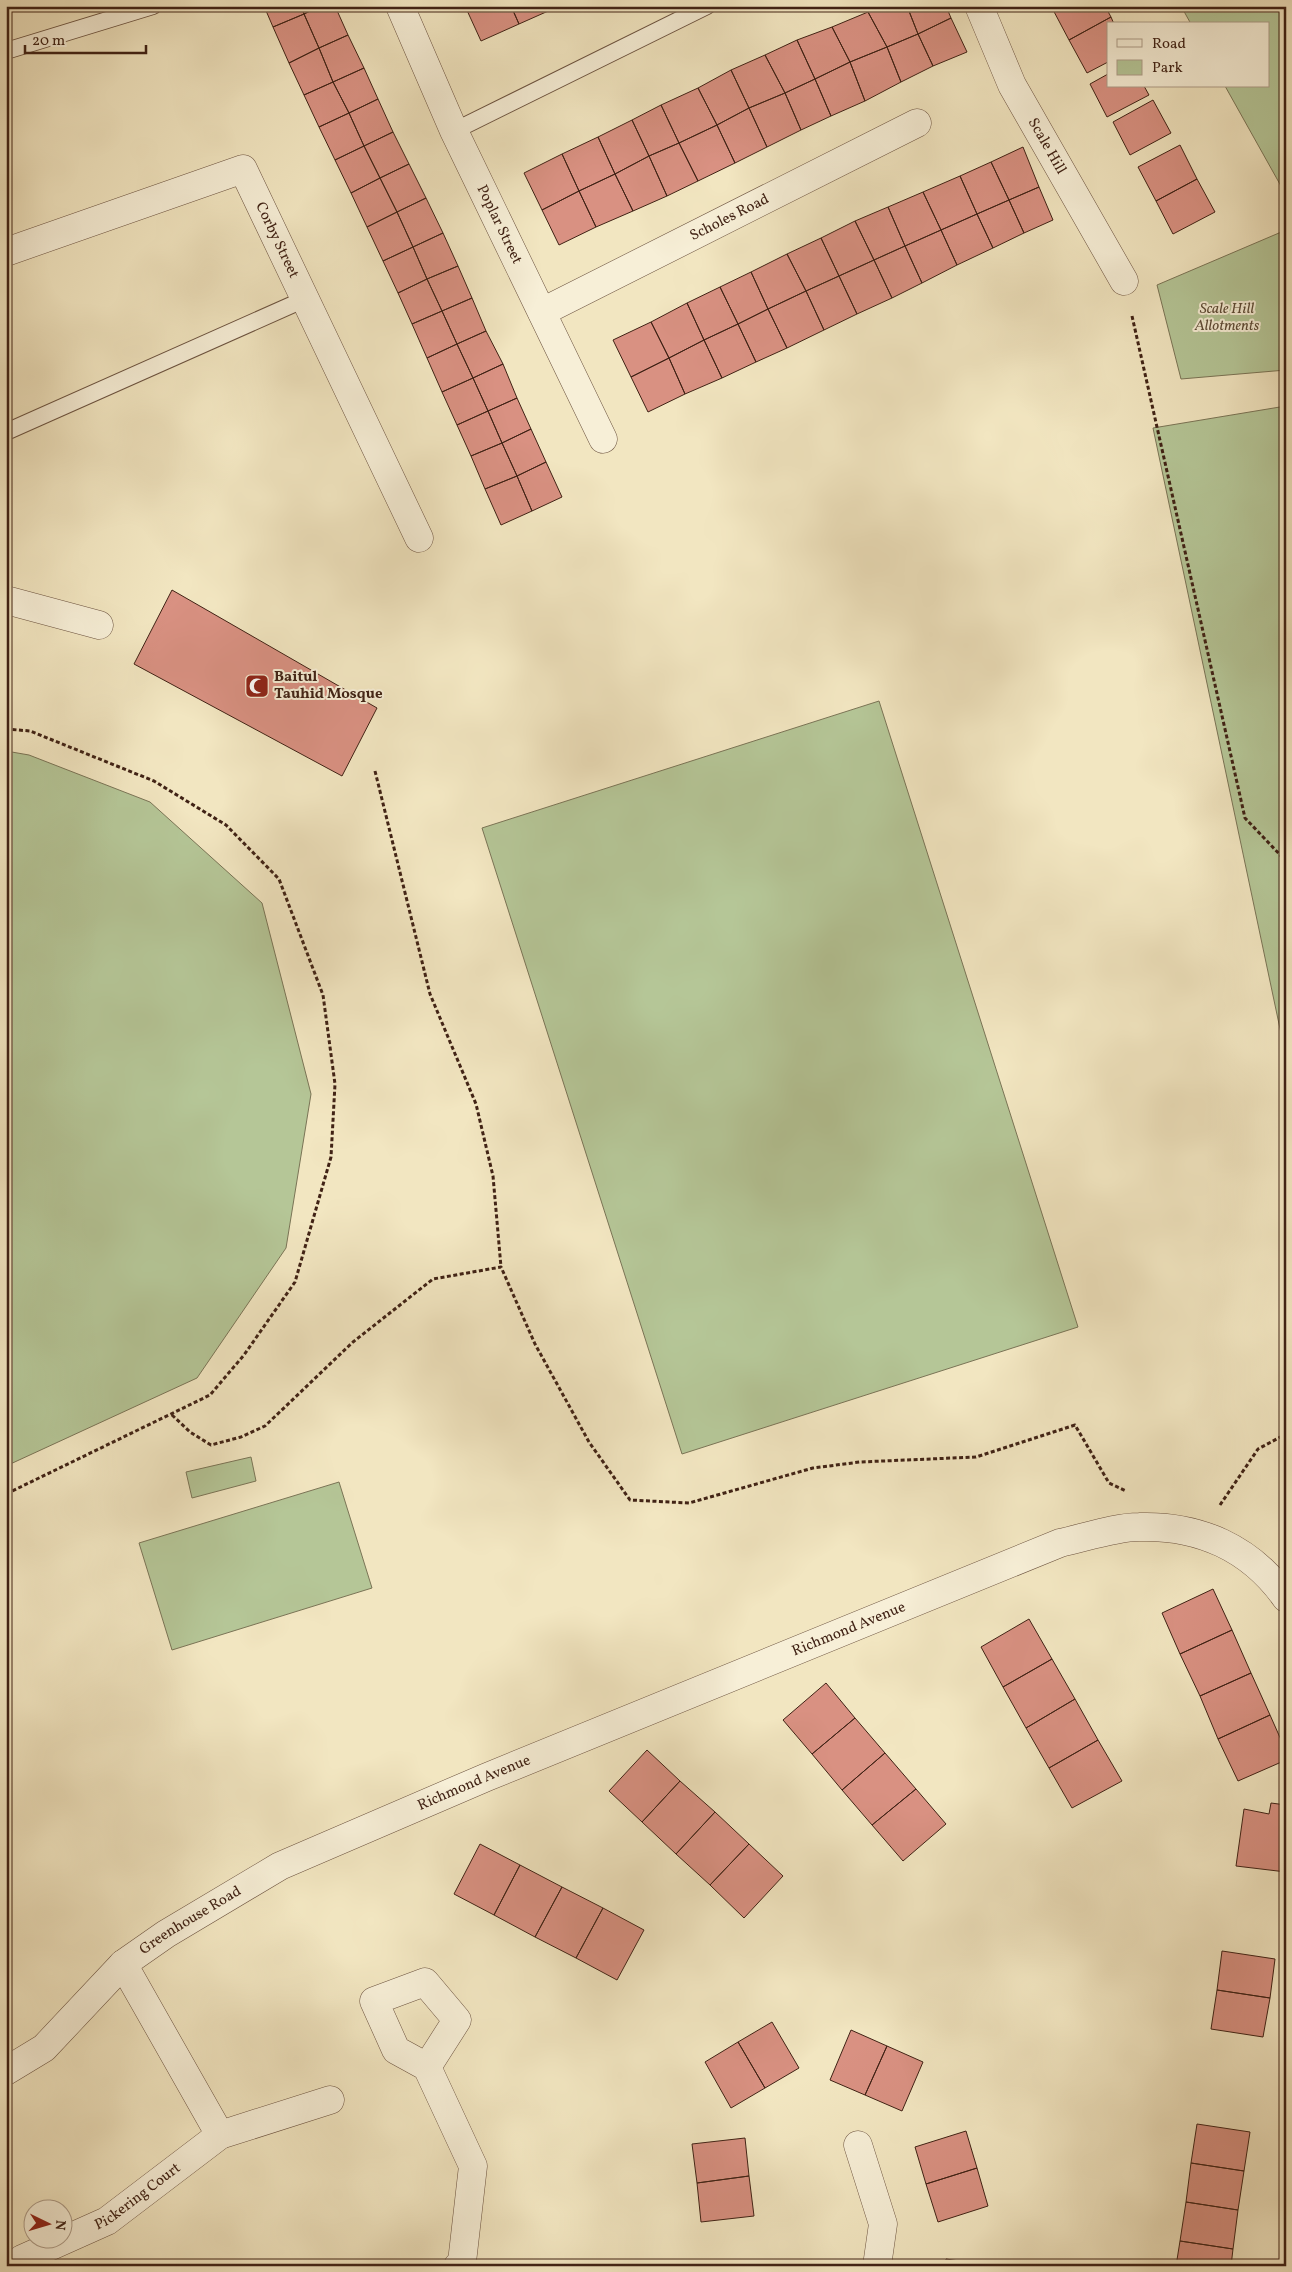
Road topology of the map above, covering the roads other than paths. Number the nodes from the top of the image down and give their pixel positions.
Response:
1 (153, 6) edge
2 (400, 6) edge
3 (708, 6) edge
4 (979, 6) edge
5 (6, 51) edge
6 (917, 123) dead end
7 (454, 131) junction
8 (6, 252) edge
9 (1124, 281) road end
10 (305, 299) junction
11 (542, 312) junction
12 (6, 432) edge
13 (603, 439) dead end
14 (420, 538) dead end
15 (6, 600) edge
16 (99, 625) dead end
17 (1286, 1598) edge
18 (405, 1812) joint
19 (122, 1964) junction
20 (427, 2067) dead end
21 (6, 2071) edge
22 (330, 2100) dead end
23 (220, 2134) junction
24 (858, 2145) dead end
25 (22, 2259) dead end
26 (458, 2266) edge
27 (877, 2266) edge

1 - 5 lane
2 - 7 street, Poplar Street
3 - 7 lane
4 - 9 street, Scale Hill
6 - 11 street, Scholes Road
7 - 11 street, Poplar Street
8 - 10 street, Corby Street
10 - 12 lane
10 - 14 street, Corby Street
11 - 13 street, Poplar Street
15 - 16 street
17 - 18 street, Richmond Avenue
18 - 19 street, Greenhouse Road
19 - 21 street, Greenhouse Road
19 - 23 street
20 - 26 street
22 - 23 street, Pickering Court
23 - 25 street, Pickering Court
24 - 27 street

